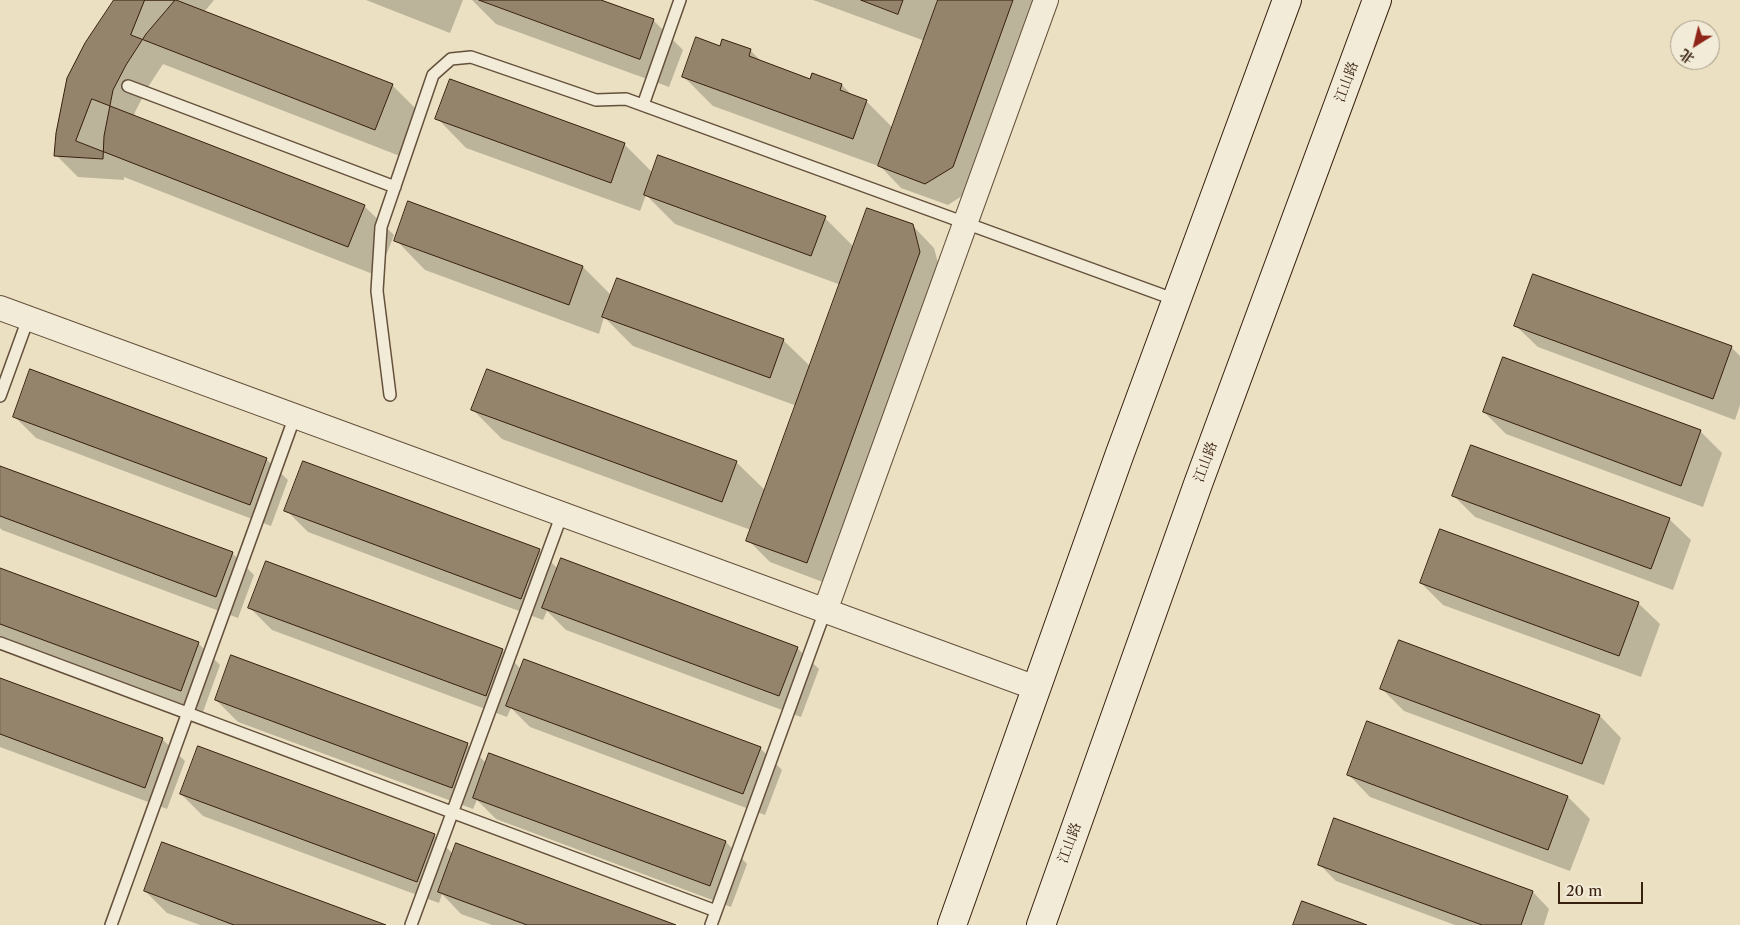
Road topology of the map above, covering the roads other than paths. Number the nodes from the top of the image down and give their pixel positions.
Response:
1 (680, 0) edge
2 (1046, 0) edge
3 (1287, 0) edge
4 (1377, 0) edge
5 (128, 86) dead end
6 (643, 105) junction
7 (395, 187) junction
8 (965, 224) junction
9 (1176, 300) junction
10 (0, 308) edge
11 (28, 319) junction
12 (390, 395) dead end
13 (0, 396) edge
14 (295, 416) junction
15 (562, 514) junction
16 (825, 610) junction
17 (0, 643) edge
18 (1036, 688) junction
19 (188, 714) junction
20 (452, 812) junction
21 (716, 911) junction
22 (111, 925) edge
23 (411, 925) edge
24 (711, 925) edge
25 (952, 925) edge
26 (1041, 925) edge

1 - 6 lane
2 - 8 street
3 - 9 main road
4 - 26 main road, 江山路
5 - 7 lane
6 - 7 lane
6 - 8 lane
7 - 12 lane
8 - 9 lane
8 - 16 street
9 - 18 main road
10 - 11 street
11 - 13 lane
11 - 14 street
14 - 15 street
14 - 19 lane
15 - 16 street
15 - 20 lane
16 - 18 street
16 - 21 lane
17 - 19 lane
18 - 25 main road
19 - 20 lane
19 - 22 lane
20 - 21 lane
20 - 23 lane
21 - 24 lane

